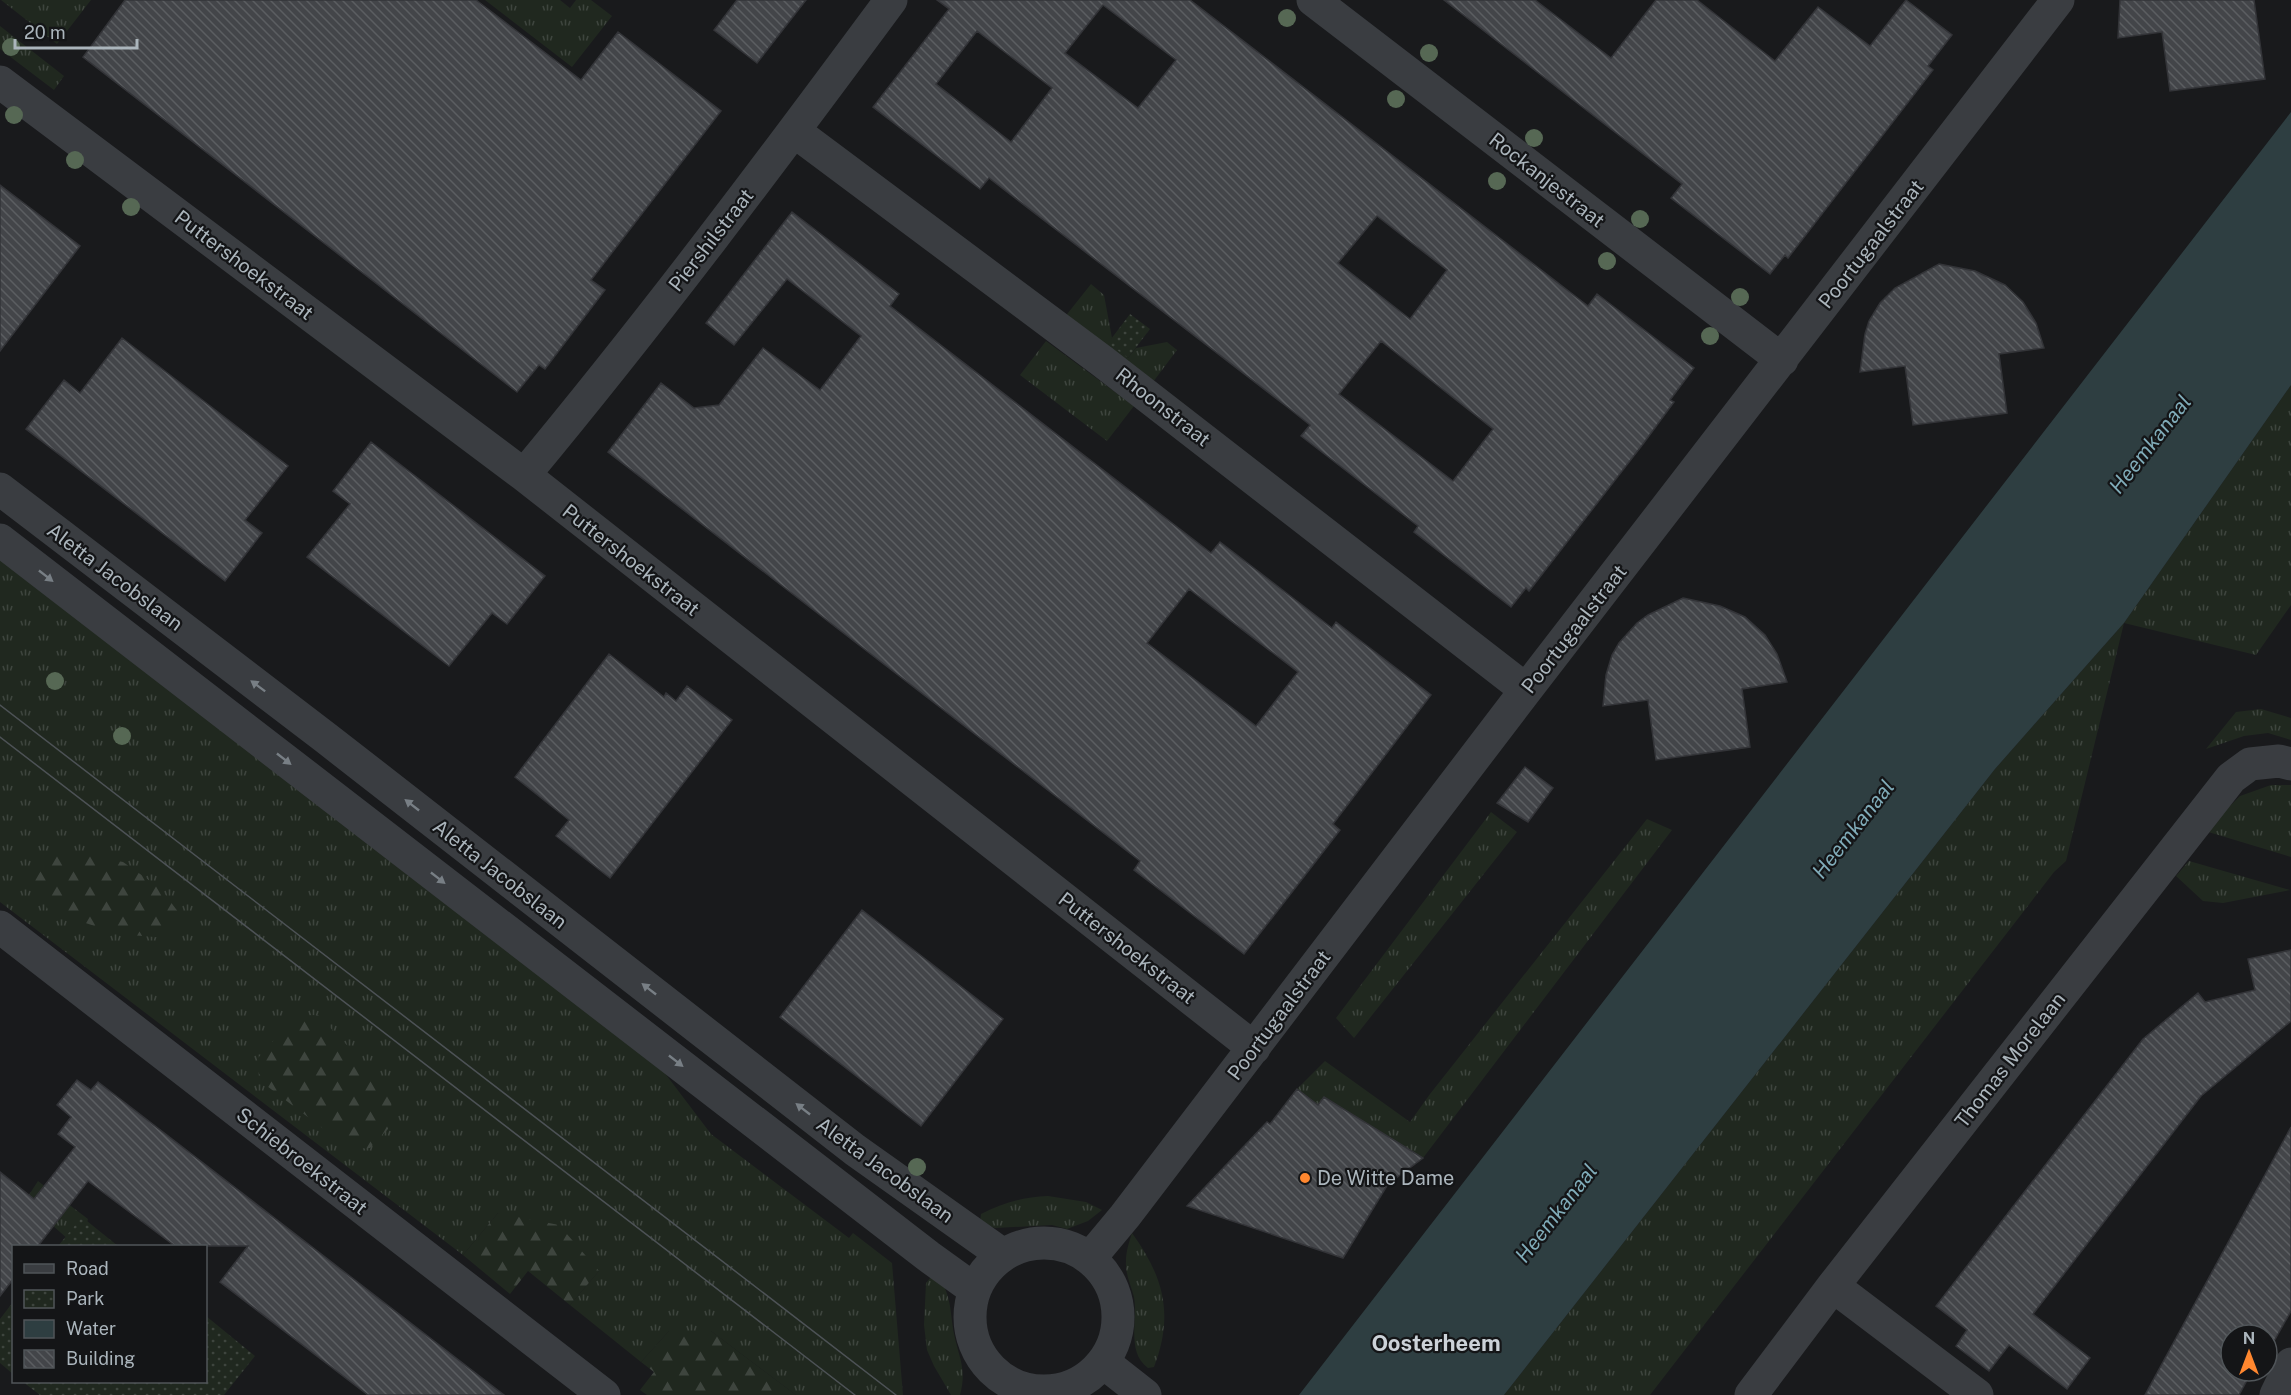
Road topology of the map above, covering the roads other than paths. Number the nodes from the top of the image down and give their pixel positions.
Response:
1 (891, 0) edge
2 (1313, 0) edge
3 (2046, 4) edge
4 (0, 82) edge
5 (794, 131) junction
6 (1782, 360) junction
7 (524, 475) junction
8 (0, 489) edge
9 (0, 540) edge
10 (1526, 690) junction
11 (2291, 764) edge
12 (0, 927) edge
13 (1254, 1048) junction
14 (1003, 1255) junction
15 (1090, 1258) junction
16 (1833, 1286) junction
17 (975, 1290) junction
18 (1103, 1362) junction
19 (2291, 1364) edge
20 (990, 1385) edge
21 (604, 1395) edge
22 (1145, 1395) edge
23 (1752, 1395) edge
24 (1977, 1395) edge
25 (2276, 1395) edge

1 - 5 street, Piershilstraat
2 - 6 street, Rockanjestraat
3 - 6 street, Poortugaalstraat
4 - 7 street, Puttershoekstraat
5 - 7 street, Piershilstraat
5 - 10 street, Rhoonstraat
6 - 10 street, Poortugaalstraat
7 - 13 street, Puttershoekstraat
14 -> 8 street, Aletta Jacobslaan
9 -> 17 street, Aletta Jacobslaan
10 - 13 street, Poortugaalstraat
11 - 16 street, Thomas Morelaan
12 - 21 street, Schiebroekstraat
13 - 15 street, Poortugaalstraat
14 - 15 street
14 - 17 street
15 - 18 street
16 - 23 street, Thomas Morelaan
16 - 24 street
17 - 20 street
18 - 20 street
18 - 22 street
19 - 25 street

